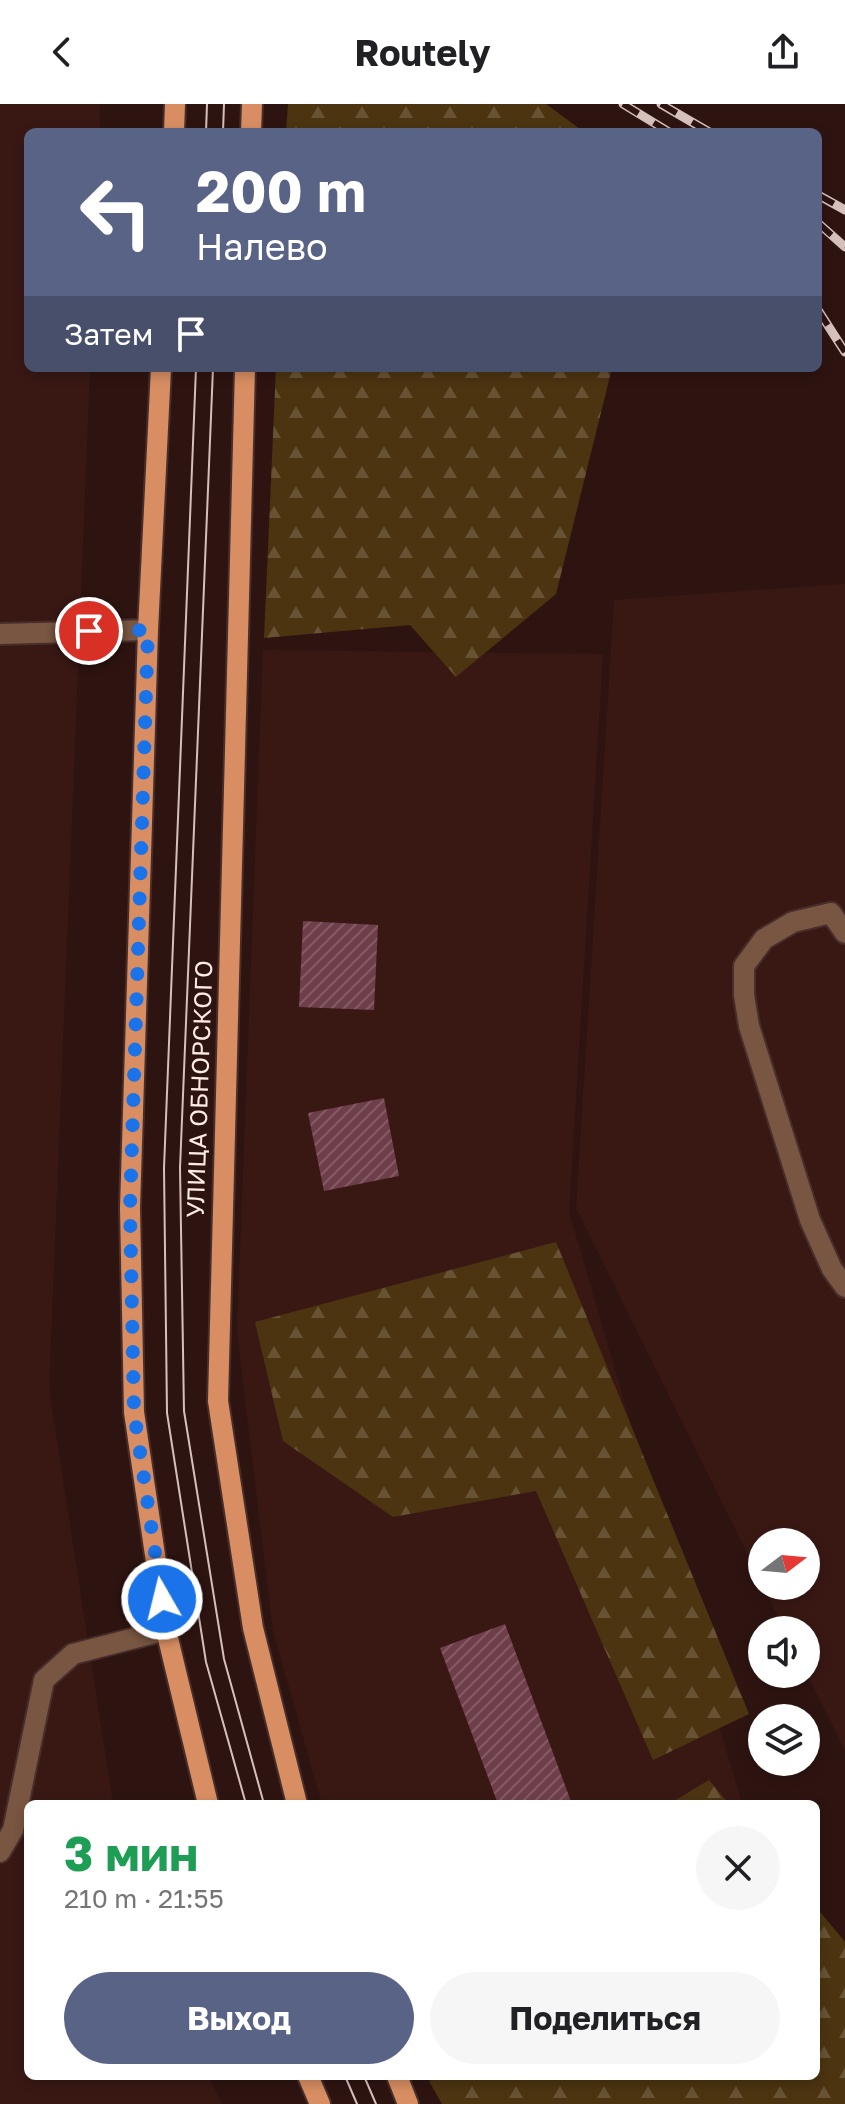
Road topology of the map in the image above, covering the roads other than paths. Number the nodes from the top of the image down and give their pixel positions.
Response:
1 (175, 104) edge
2 (252, 104) edge
3 (174, 128) edge
4 (251, 128) edge
5 (161, 372) edge
6 (245, 372) edge
7 (148, 630) junction
8 (0, 634) edge
9 (845, 933) edge
10 (845, 1287) edge
11 (166, 1630) junction
12 (207, 1800) edge
13 (296, 1800) edge
14 (0, 1852) edge
15 (310, 2080) edge
16 (399, 2080) edge
17 (320, 2104) edge
18 (408, 2104) edge

1 - 3 main road
2 - 4 main road
5 - 7 main road
6 - 13 main road, УЛИЦА ОБНОРСКОГО
7 - 8 lane
7 - 11 main road
9 - 10 lane
11 - 12 main road
11 - 14 lane
15 - 17 main road
16 - 18 main road

